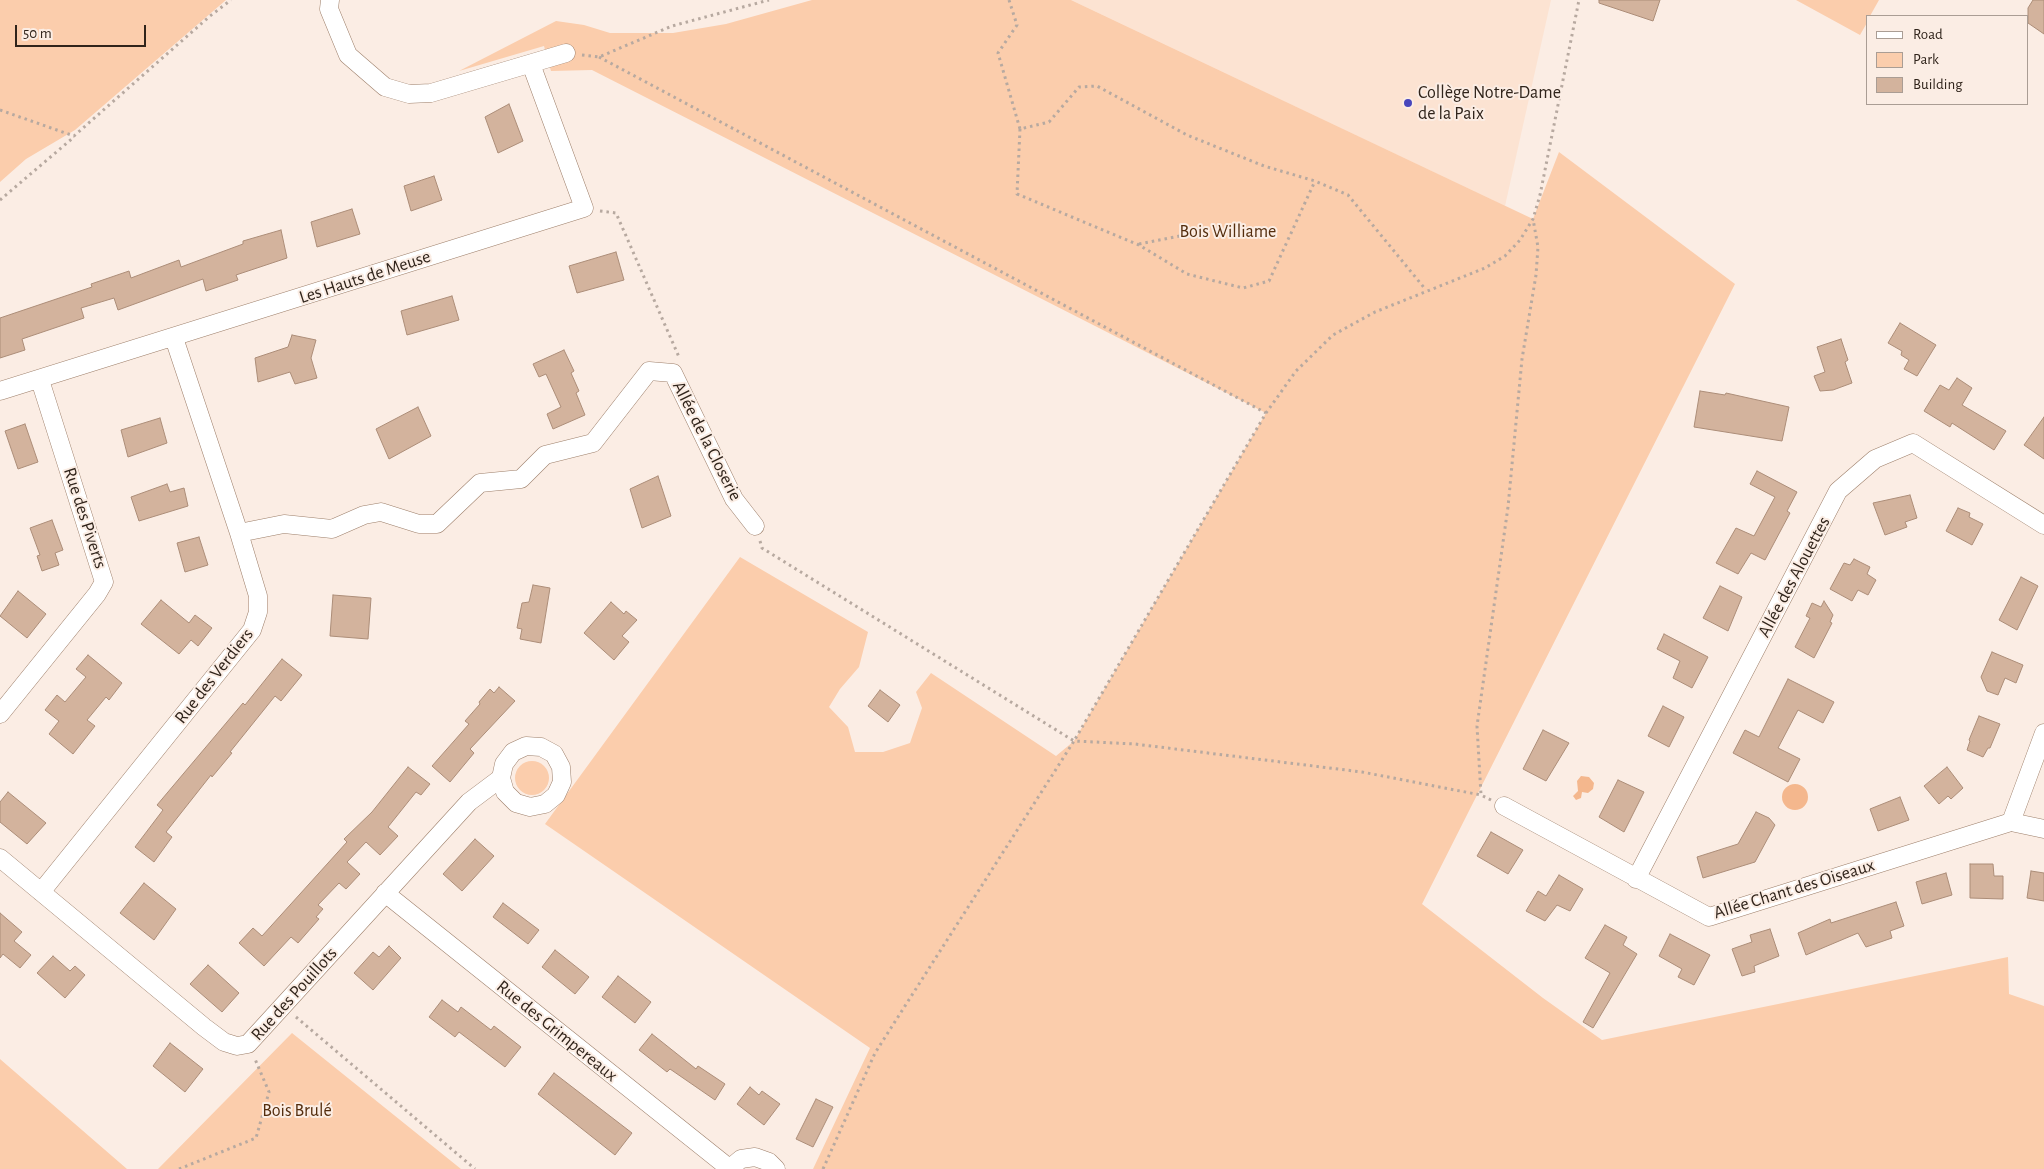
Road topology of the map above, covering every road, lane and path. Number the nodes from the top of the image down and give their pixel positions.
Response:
1 (231, 0) edge
2 (330, 0) edge
3 (769, 0) edge
4 (1009, 0) edge
5 (1579, 0) edge
6 (566, 53) joint
7 (599, 57) junction
8 (531, 64) junction
9 (0, 110) edge
10 (1020, 129) junction
11 (74, 136) junction
12 (1315, 181) junction
13 (0, 200) edge
14 (584, 208) junction
15 (1533, 219) junction
16 (1180, 236) dead end
17 (1138, 244) junction
18 (1426, 290) junction
19 (174, 338) junction
20 (682, 364) dead end
21 (40, 380) junction
22 (0, 392) edge
23 (1266, 413) junction
24 (2044, 525) edge
25 (755, 526) joint
26 (239, 533) junction
27 (0, 714) edge
28 (2044, 734) edge
29 (1074, 741) junction
30 (501, 778) dead end
31 (1480, 795) junction
32 (1504, 806) joint
33 (2011, 822) junction
34 (2044, 829) edge
35 (0, 858) edge
36 (1636, 879) junction
37 (42, 892) junction
38 (385, 893) junction
39 (284, 1006) junction
40 (248, 1044) junction
41 (729, 1168) edge
42 (179, 1169) edge
43 (475, 1169) edge
44 (776, 1169) edge
45 (823, 1169) edge

1 - 11 path
2 - 8 street
3 - 7 path
4 - 10 path
5 - 15 path
6 - 7 path
6 - 8 street
7 - 23 path
8 - 14 street
9 - 11 path
10 - 12 path
10 - 17 path
11 - 13 path
12 - 17 path
12 - 18 path
14 - 19 street, Les Hauts de Meuse
14 - 20 path
15 - 18 path
15 - 31 path
16 - 17 path
18 - 23 path
19 - 21 street, Les Hauts de Meuse
19 - 26 street, Rue des Verdiers
21 - 22 street, Les Hauts de Meuse
21 - 27 street, Rue des Piverts
23 - 29 path
24 - 36 street, Allée des Alouettes
25 - 26 street, Allée de la Closerie
25 - 29 path
26 - 37 street, Rue des Verdiers
28 - 33 street
29 - 31 path
29 - 45 path
30 - 38 street, Rue des Pouillots
31 - 32 path
32 - 36 street, Allée Chant des Oiseaux
33 - 34 street, Allée Chant des Oiseaux
33 - 36 street, Allée Chant des Oiseaux
35 - 37 street
37 - 40 street, Rue des Pouillots
38 - 39 street, Rue des Pouillots
38 - 41 street, Rue des Grimpereaux
39 - 40 street, Rue des Pouillots
39 - 43 path
40 - 42 path
41 - 44 street, Rue des Grimpereaux

